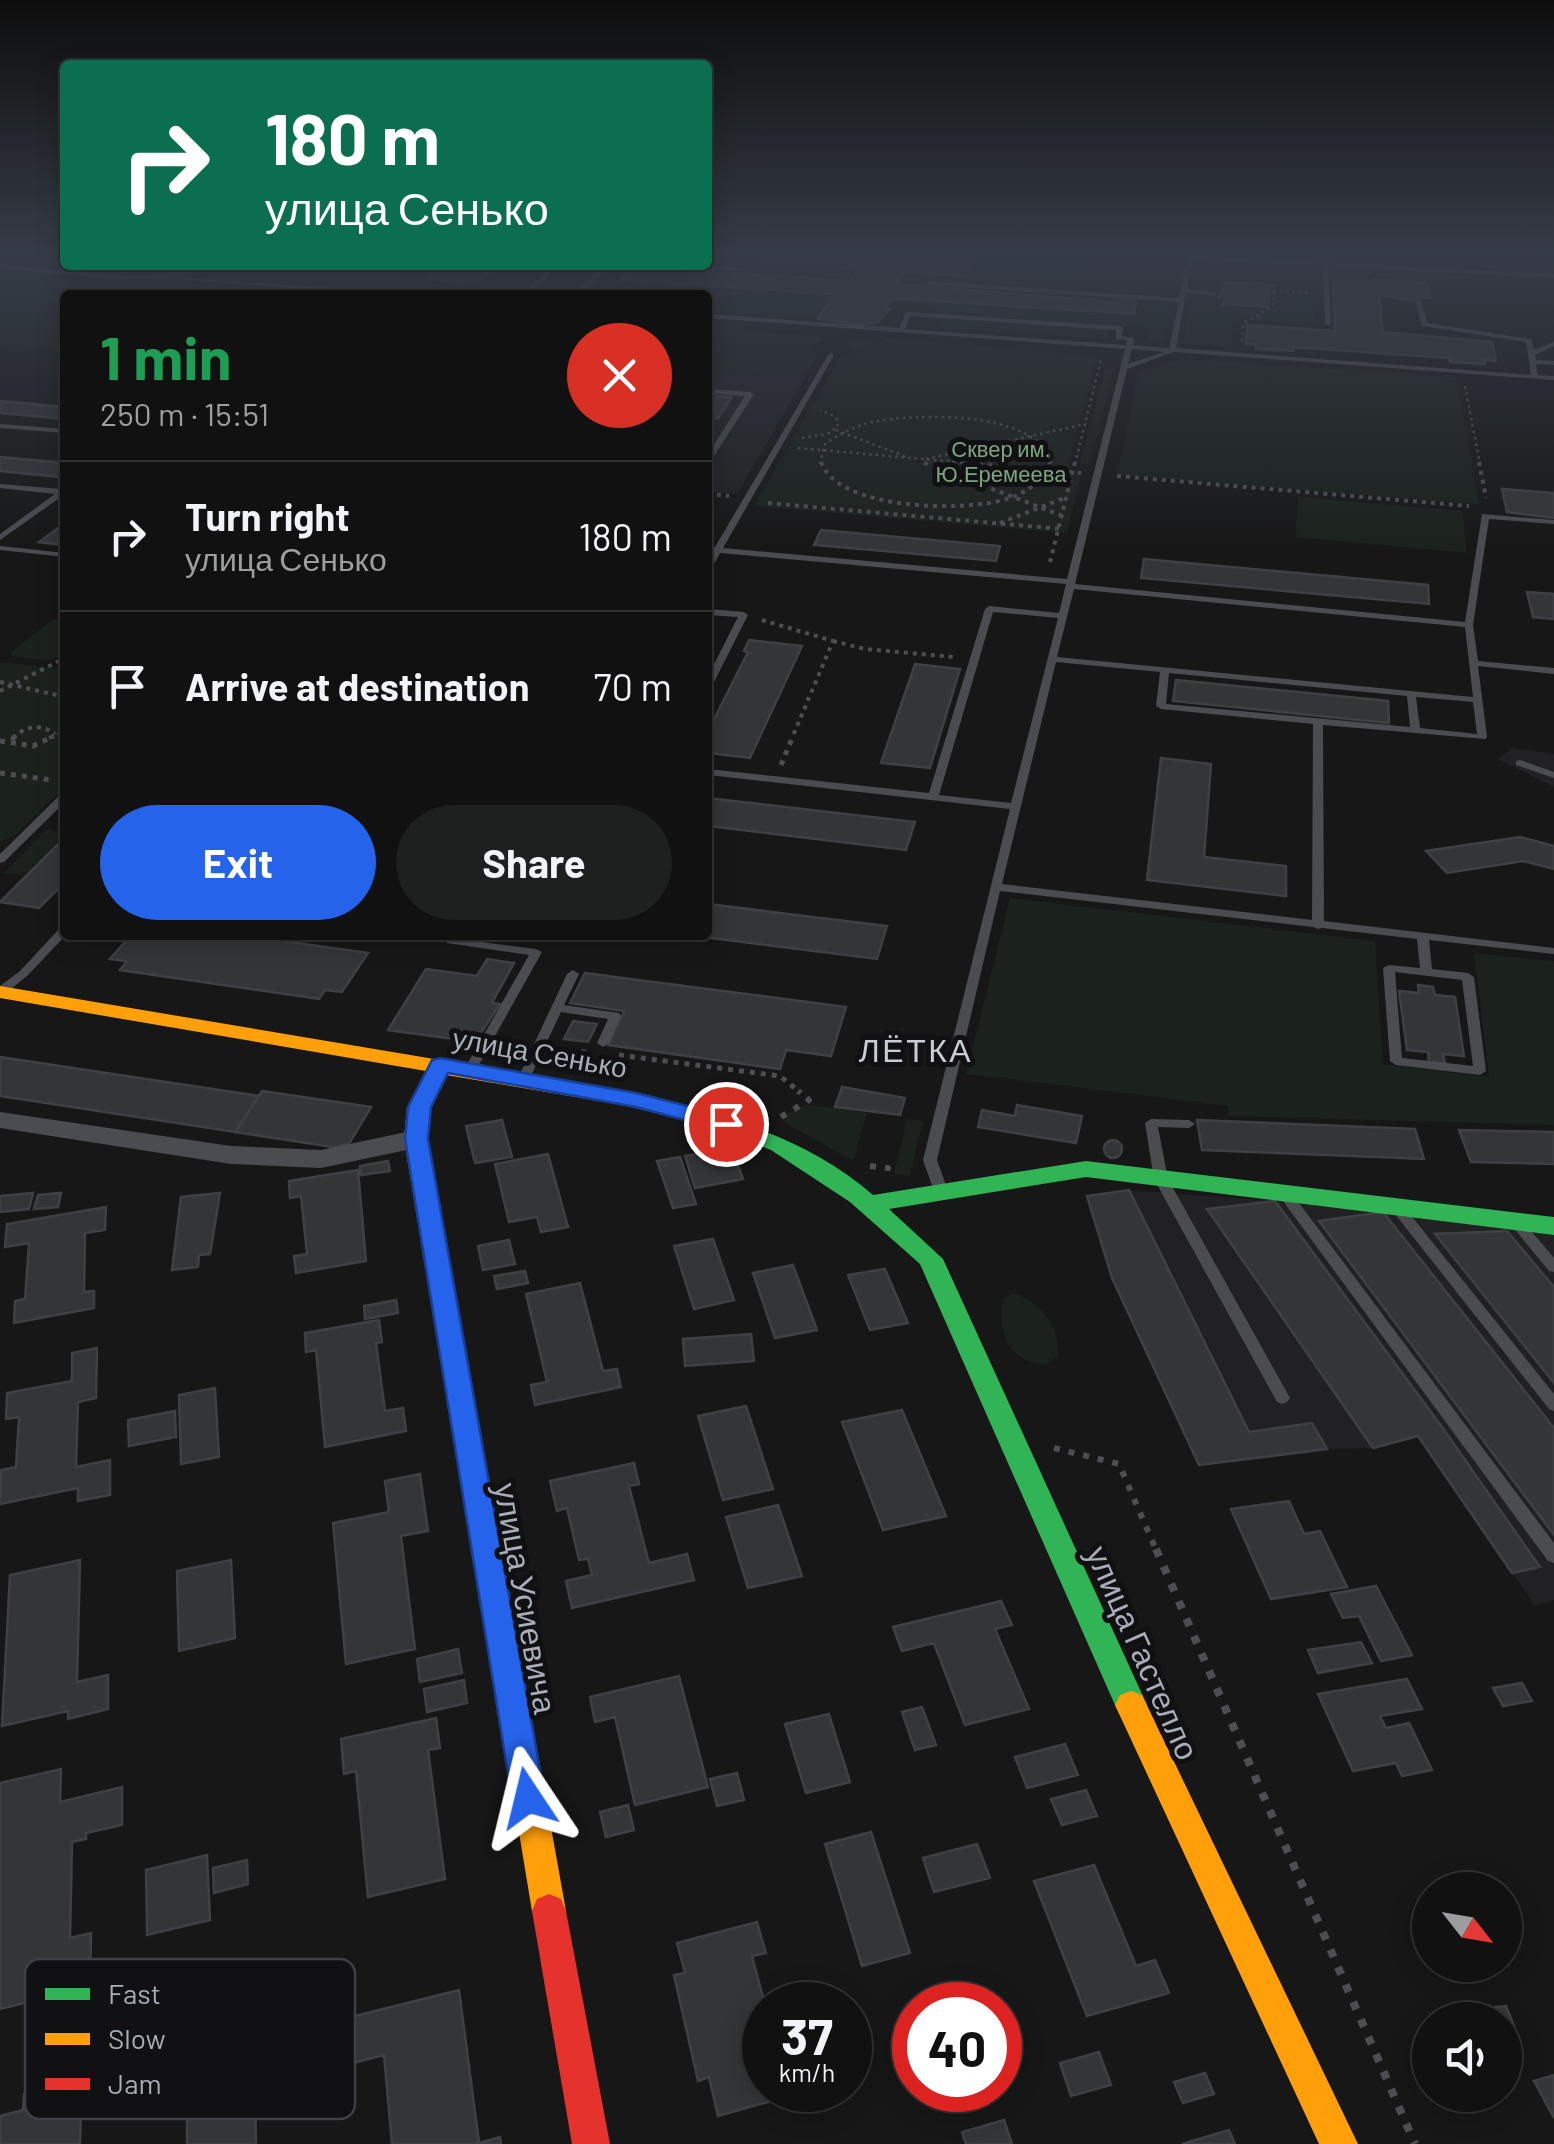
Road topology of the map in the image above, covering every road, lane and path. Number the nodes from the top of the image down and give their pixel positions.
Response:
1 (1129, 351) edge
2 (1169, 351) edge
3 (1187, 351) edge
4 (1531, 351) edge
5 (1543, 351) edge
6 (1103, 352) dead end
7 (831, 355) dead end
8 (1532, 358) junction
9 (1554, 363) edge
10 (1125, 367) junction
11 (1534, 376) junction
12 (1554, 378) edge
13 (712, 391) edge
14 (1466, 396) dead end
15 (801, 408) junction
16 (1086, 424) junction
17 (0, 426) edge
18 (839, 431) junction
19 (60, 432) edge
20 (1030, 437) junction
21 (781, 442) junction
22 (821, 450) junction
23 (712, 453) edge
24 (918, 461) junction
25 (1052, 470) junction
26 (1073, 472) junction
27 (1098, 475) junction
28 (0, 486) edge
29 (60, 491) edge
30 (60, 494) edge
31 (1012, 497) junction
32 (1067, 497) junction
33 (746, 502) junction
34 (1040, 507) junction
35 (1484, 512) junction
36 (1062, 516) junction
37 (1554, 522) edge
38 (999, 524) junction
39 (1058, 528) junction
40 (1084, 528) junction
41 (0, 538) edge
42 (0, 548) edge
43 (712, 550) edge
44 (60, 554) edge
45 (1046, 580) junction
46 (1070, 584) junction
47 (712, 612) edge
48 (744, 615) junction
49 (1062, 616) junction
50 (1469, 624) junction
51 (833, 641) junction
52 (973, 659) junction
53 (1052, 659) junction
54 (60, 660) edge
55 (1474, 663) junction
56 (1165, 670) junction
57 (1554, 670) edge
58 (712, 676) edge
59 (0, 682) edge
60 (12, 684) junction
61 (0, 691) edge
62 (1411, 693) junction
63 (60, 696) edge
64 (1478, 700) junction
65 (1318, 721) junction
66 (1415, 730) junction
67 (60, 733) edge
68 (54, 734) junction
69 (12, 740) junction
70 (0, 742) edge
71 (1520, 763) dead end
72 (712, 772) edge
73 (0, 774) edge
74 (1554, 775) edge
75 (775, 779) junction
76 (60, 781) edge
77 (933, 797) junction
78 (60, 801) edge
79 (1014, 806) junction
80 (0, 860) edge
81 (997, 887) junction
82 (1318, 926) junction
83 (60, 934) edge
84 (1423, 937) junction
85 (451, 941) dead end
86 (1554, 951) edge
87 (1426, 972) junction
88 (573, 974) dead end
89 (0, 992) edge
90 (557, 1008) junction
91 (603, 1044) dead end
92 (440, 1065) junction
93 (470, 1070) junction
94 (522, 1080) junction
95 (0, 1120) edge
96 (1189, 1124) dead end
97 (416, 1139) junction
98 (1161, 1179) junction
99 (941, 1192) junction
100 (1285, 1194) junction
101 (870, 1204) junction
102 (1397, 1207) junction
103 (1515, 1222) junction
104 (1554, 1226) edge
105 (1554, 1267) edge
106 (1282, 1398) dead end
107 (1554, 1405) edge
108 (1012, 1438) junction
109 (1554, 1556) edge
110 (591, 2144) edge
111 (1339, 2144) edge
112 (1415, 2144) edge

1 - 10 lane
2 - 10 lane
3 - 11 lane
4 - 8 lane
5 - 8 lane
6 - 16 path
7 - 15 lane
8 - 9 lane
8 - 11 lane
10 - 27 lane
11 - 12 lane
13 - 23 lane
14 - 35 path
15 - 18 path
15 - 21 lane
16 - 20 path
16 - 26 path
17 - 19 lane
18 - 20 path
18 - 21 path
18 - 22 path
18 - 24 path
20 - 24 path
20 - 25 path
21 - 22 path
21 - 33 lane
22 - 24 path
22 - 31 path
24 - 25 path
24 - 31 path
25 - 26 path
25 - 31 path
26 - 27 path
26 - 32 path
27 - 35 path
27 - 40 lane
28 - 29 lane
30 - 41 lane
31 - 34 path
32 - 34 path
32 - 36 path
33 - 38 path
33 - 43 lane
34 - 36 path
34 - 38 path
35 - 37 lane
35 - 50 lane
36 - 39 path
36 - 40 path
38 - 39 path
39 - 40 path
39 - 45 path
40 - 46 lane
42 - 44 lane
43 - 45 lane
45 - 46 lane
46 - 49 lane
46 - 50 lane
47 - 48 lane
48 - 51 path
48 - 58 lane
49 - 52 lane
49 - 53 lane
50 - 55 lane
51 - 52 path
51 - 75 path
52 - 77 lane
53 - 56 lane
53 - 79 lane
54 - 60 path
55 - 57 lane
55 - 64 lane
56 - 62 lane
56 - 65 lane
59 - 60 path
60 - 61 path
60 - 63 path
62 - 64 lane
62 - 66 lane
64 - 66 lane
65 - 66 lane
65 - 82 lane
67 - 68 path
68 - 69 path
68 - 69 path
69 - 70 path
71 - 74 lane
72 - 75 lane
73 - 76 path
75 - 77 lane
77 - 79 lane
78 - 80 lane
79 - 81 lane
81 - 82 lane
81 - 99 lane
82 - 84 lane
83 - 89 lane
84 - 86 lane
84 - 87 lane
85 - 93 lane
87 - 87 lane
88 - 90 lane
89 - 92 street, улица Сенько
90 - 91 lane
90 - 94 lane
92 - 93 street, улица Сенько
92 - 97 street, улица Усиевича
93 - 94 street, улица Сенько
94 - 101 street, улица Сенько
95 - 97 street
96 - 98 lane
97 - 110 street, улица Усиевича
98 - 99 street
98 - 100 street
98 - 106 lane
99 - 101 street
100 - 102 street
100 - 109 lane
101 - 108 street, улица Гастелло
102 - 103 street
102 - 107 lane
103 - 104 street
103 - 105 lane
108 - 111 street, улица Гастелло
108 - 112 path

